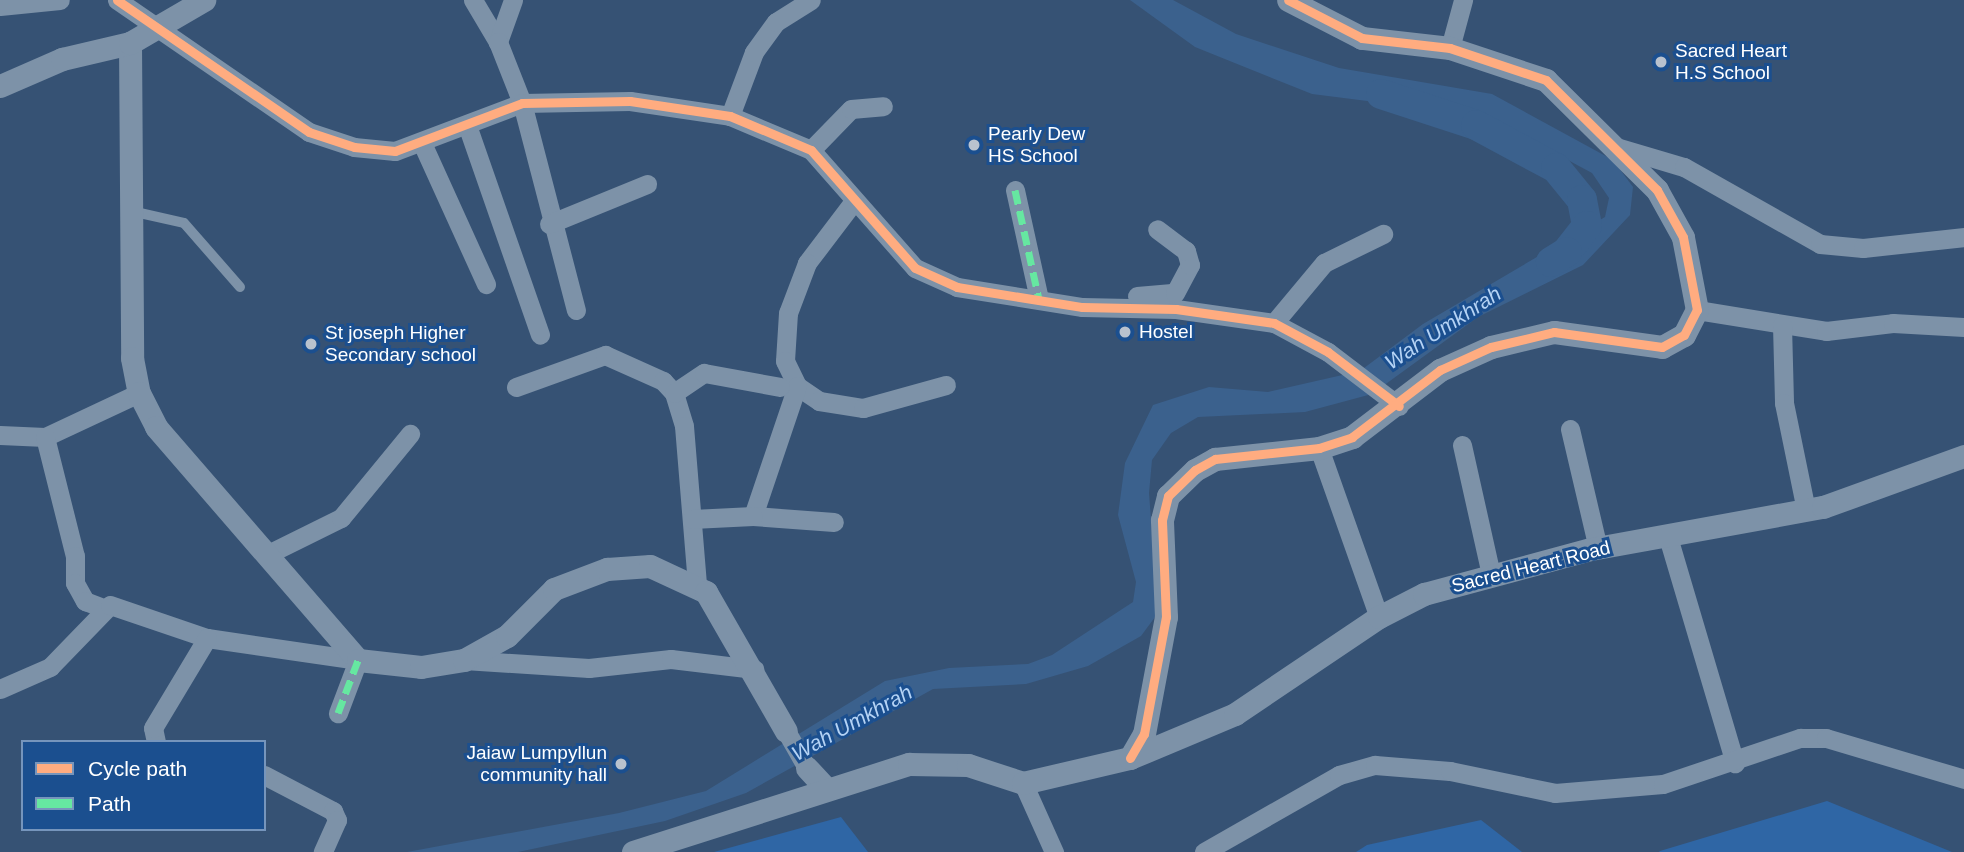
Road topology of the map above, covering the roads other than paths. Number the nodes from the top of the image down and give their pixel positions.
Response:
1 (60, 0) edge
2 (117, 0) edge
3 (204, 0) edge
4 (473, 0) edge
5 (513, 0) edge
6 (811, 0) edge
7 (1288, 0) edge
8 (1463, 0) edge
9 (12, 3) edge
10 (160, 29) junction
11 (498, 42) junction
12 (130, 43) junction
13 (1450, 48) junction
14 (0, 86) edge
15 (522, 103) junction
16 (883, 106) dead end
17 (730, 116) junction
18 (467, 125) junction
19 (422, 144) junction
20 (1612, 146) junction
21 (811, 150) junction
22 (647, 184) dead end
23 (1015, 190) dead end
24 (854, 201) junction
25 (130, 211) junction
26 (549, 224) junction
27 (1157, 229) dead end
28 (1382, 234) dead end
29 (1964, 237) edge
30 (486, 284) dead end
31 (240, 288) dead end
32 (1039, 299) junction
33 (1116, 308) junction
34 (576, 310) dead end
35 (1697, 310) junction
36 (1274, 323) junction
37 (1782, 325) junction
38 (1964, 327) edge
39 (540, 335) dead end
40 (946, 385) dead end
41 (788, 386) junction
42 (516, 387) dead end
43 (139, 393) junction
44 (674, 393) junction
45 (1391, 399) junction
46 (1570, 429) dead end
47 (410, 434) dead end
48 (0, 435) edge
49 (45, 437) junction
50 (1462, 445) dead end
51 (1319, 448) junction
52 (1964, 456) edge
53 (1806, 510) junction
54 (753, 516) junction
55 (692, 519) junction
56 (834, 522) dead end
57 (1668, 537) junction
58 (1598, 548) junction
59 (266, 555) junction
60 (1491, 575) junction
61 (697, 585) junction
62 (103, 608) junction
63 (1379, 617) junction
64 (207, 639) junction
65 (358, 660) junction
66 (464, 660) junction
67 (754, 669) junction
68 (0, 689) edge
69 (338, 713) dead end
70 (786, 731) joint
71 (156, 740) edge
72 (1130, 758) junction
73 (1735, 763) junction
74 (807, 768) joint
75 (266, 776) edge
76 (1964, 779) edge
77 (1023, 783) junction
78 (824, 786) junction
79 (323, 852) edge
80 (633, 852) edge
81 (1054, 852) edge
82 (1204, 852) edge

1 - 9 street
2 - 10 street
3 - 10 street
4 - 11 street
5 - 11 street
6 - 17 street
7 - 13 street
8 - 13 street
10 - 12 street
10 - 19 street
11 - 15 street
12 - 14 street
12 - 25 street
13 - 20 street
15 - 17 street
15 - 18 street
15 - 26 street
16 - 21 street
17 - 21 street
18 - 19 street
18 - 39 street
19 - 30 street
20 - 29 street
20 - 35 street
21 - 24 street
22 - 26 street
23 - 32 street
24 - 32 street
24 - 41 street
25 - 31 lane
25 - 43 street
26 - 34 street
27 - 33 street
28 - 36 street
32 - 33 street
33 - 36 street
35 - 37 street
35 - 45 street
36 - 45 street
37 - 38 street
37 - 53 street
40 - 41 street
41 - 44 street
41 - 54 street
42 - 44 street
43 - 49 street
43 - 59 street
44 - 55 street
45 - 51 street
46 - 58 street
47 - 59 street
48 - 49 street
49 - 62 street
50 - 60 street
51 - 63 street
51 - 72 street
52 - 53 street, Sacred Heart Road
53 - 57 street, Sacred Heart Road
54 - 55 street
54 - 56 street
55 - 61 street
57 - 58 street, Sacred Heart Road
57 - 73 street
58 - 60 street, Sacred Heart Road
59 - 65 street
60 - 63 street, Sacred Heart Road
61 - 66 street
61 - 67 street
62 - 64 street
62 - 68 street
63 - 72 street, Sacred Heart Road
64 - 65 street
64 - 71 street
65 - 66 street
65 - 69 street
66 - 67 street
67 - 70 street
70 - 74 street
72 - 77 street, Sacred Heart Road
73 - 76 street
73 - 82 street
74 - 78 street
75 - 79 street
77 - 78 street
77 - 81 street
78 - 80 street

